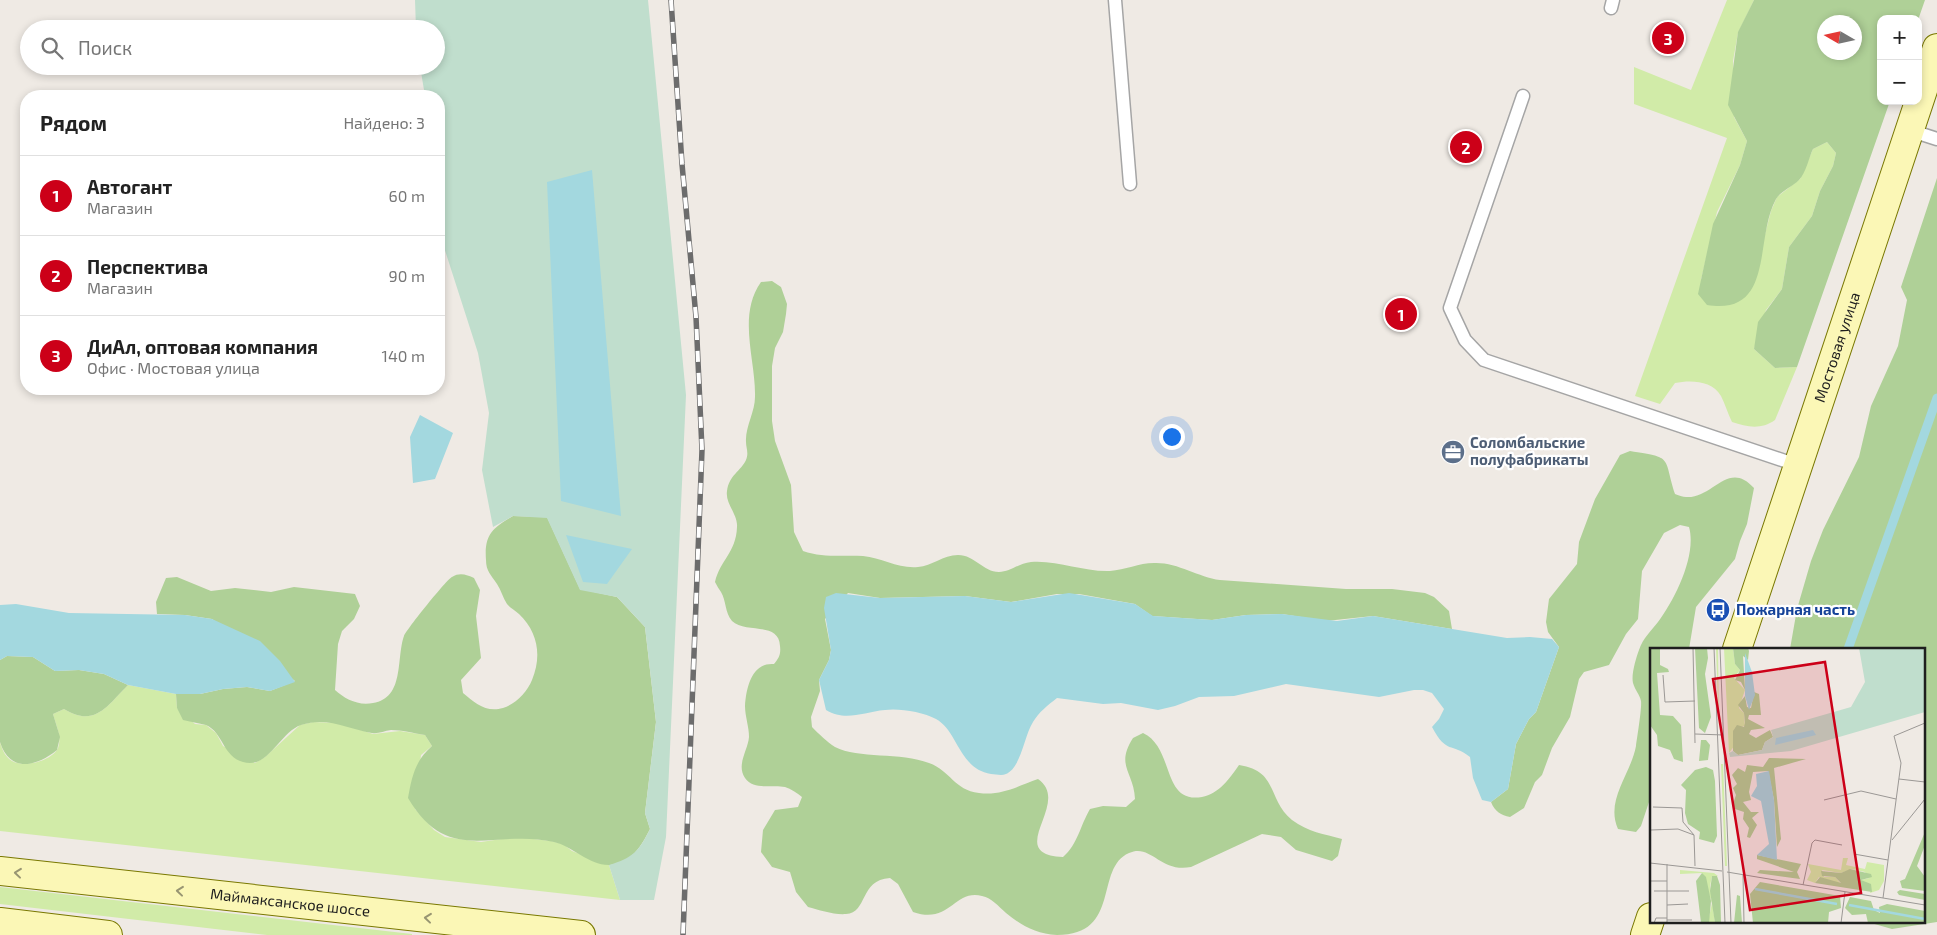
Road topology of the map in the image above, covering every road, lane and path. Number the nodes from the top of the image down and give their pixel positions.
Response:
1 (1115, 0) edge
2 (1937, 48) edge
3 (1523, 96) dead end
4 (1909, 130) junction
5 (1937, 139) edge
6 (1130, 184) dead end
7 (1797, 465) junction
8 (1737, 648) edge
9 (0, 871) edge
10 (1650, 920) edge
11 (0, 922) edge
12 (470, 929) edge
13 (108, 935) edge
14 (581, 935) edge
15 (1645, 935) edge

1 - 6 lane
2 - 4 main road, Мостовая улица
3 - 7 lane
4 - 5 lane
4 - 7 main road, Мостовая улица
7 - 8 main road, Мостовая улица
12 -> 9 main road, Маймаксанское шоссе
10 - 15 main road
11 - 13 main road
12 - 14 main road, Маймаксанское шоссе

